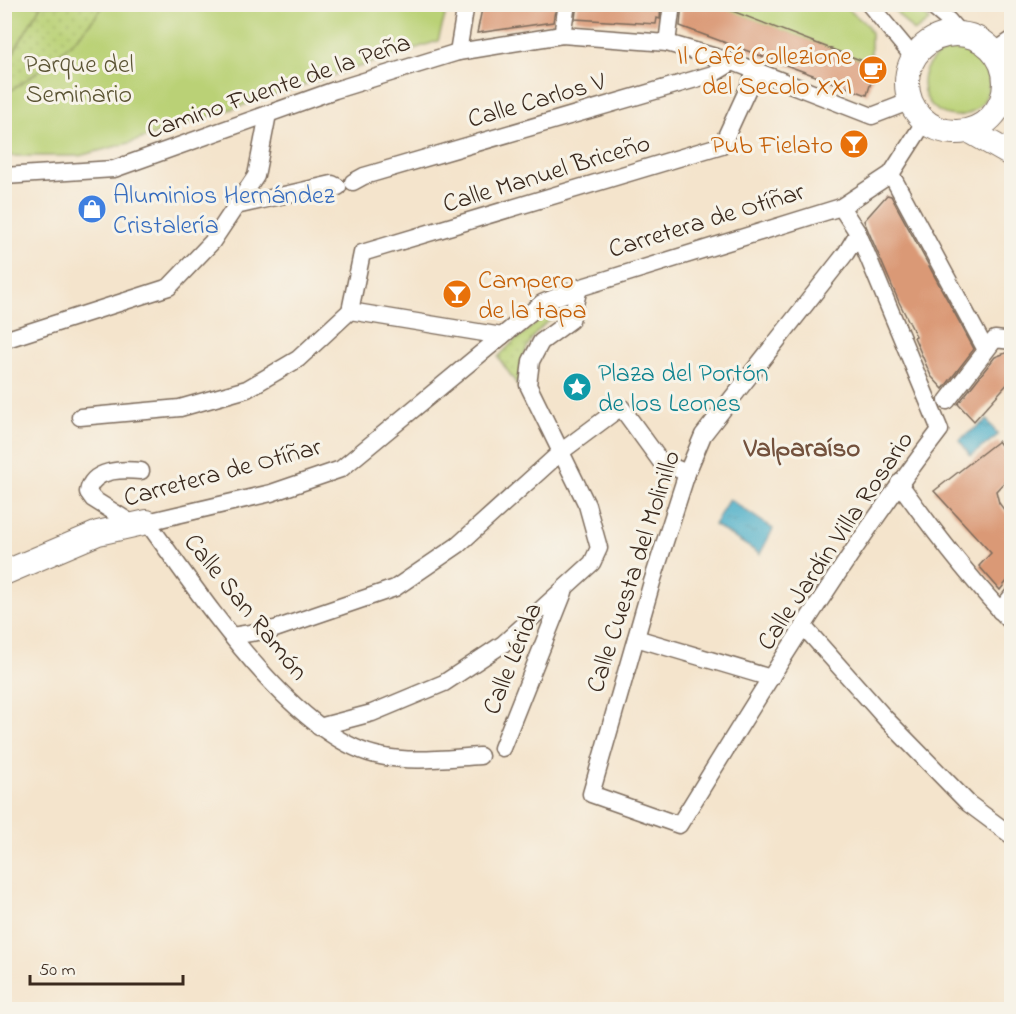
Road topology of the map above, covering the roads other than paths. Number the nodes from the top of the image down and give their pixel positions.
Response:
1 (466, 4) edge
2 (567, 4) edge
3 (672, 4) edge
4 (869, 4) edge
5 (929, 4) edge
6 (562, 35) junction
7 (961, 35) junction
8 (667, 43) junction
9 (1003, 46) edge
10 (458, 52) junction
11 (914, 58) junction
12 (734, 62) junction
13 (756, 71) junction
14 (1008, 82) edge
15 (911, 101) junction
16 (268, 114) junction
17 (925, 121) junction
18 (970, 130) junction
19 (1011, 155) edge
20 (891, 174) junction
21 (4, 176) edge
22 (236, 206) junction
23 (841, 207) junction
24 (858, 233) junction
25 (579, 288) junction
26 (350, 311) junction
27 (502, 336) junction
28 (4, 340) edge
29 (1011, 340) edge
30 (987, 350) junction
31 (947, 401) dead end
32 (80, 417) dead end
33 (562, 451) junction
34 (141, 471) dead end
35 (687, 473) junction
36 (899, 483) junction
37 (140, 523) junction
38 (4, 573) edge
39 (567, 586) junction
40 (1011, 596) edge
41 (1006, 617) edge
42 (804, 627) junction
43 (232, 636) junction
44 (636, 638) junction
45 (771, 678) junction
46 (319, 727) junction
47 (502, 748) dead end
48 (480, 756) dead end
49 (679, 825) joint
50 (1011, 836) edge

1 - 10 street
2 - 6 street
3 - 8 street
4 - 11 street
5 - 7 street
6 - 8 street, Camino Fuente de la Peña
6 - 10 street, Camino Fuente de la Peña
7 - 9 main road
7 - 11 main road
8 - 12 street, Camino Fuente de la Peña
9 - 14 main road
10 - 16 street, Camino Fuente de la Peña
11 - 15 main road
12 - 13 street, Camino Fuente de la Peña
12 - 22 street, Calle Carlos V
13 - 15 street, Camino Fuente de la Peña
13 - 26 street, Calle Manuel Briceño
14 - 18 main road
15 - 17 main road
16 - 21 street, Camino Fuente de la Peña
16 - 22 street
17 - 18 main road
17 - 20 street, Carretera de Otíñar
18 - 19 main road
20 - 23 street, Carretera de Otíñar
20 - 30 street
22 - 28 street
23 - 24 street, Calle Jardín Villa Rosario
23 - 25 street, Carretera de Otíñar
24 - 35 street, Calle Cuesta del Molinillo
24 - 36 street, Calle Jardín Villa Rosario
25 - 27 street, Carretera de Otíñar
25 - 33 street
26 - 27 street
26 - 32 street
27 - 37 street, Carretera de Otíñar
29 - 30 street
30 - 31 street
33 - 35 street
33 - 39 street
33 - 43 street
34 - 37 street
35 - 44 street, Calle Cuesta del Molinillo
36 - 41 street
36 - 42 street, Calle Jardín Villa Rosario
37 - 38 main road, Carretera de Otíñar
37 - 43 street, Calle San Ramón
39 - 46 street
39 - 47 street, Calle Lérida
40 - 41 street
42 - 45 street, Calle Jardín Villa Rosario
42 - 50 street
43 - 46 street, Calle San Ramón
44 - 45 street
44 - 49 street, Calle Cuesta del Molinillo
45 - 49 street, Calle Jardín Villa Rosario
46 - 48 street, Calle San Ramón

